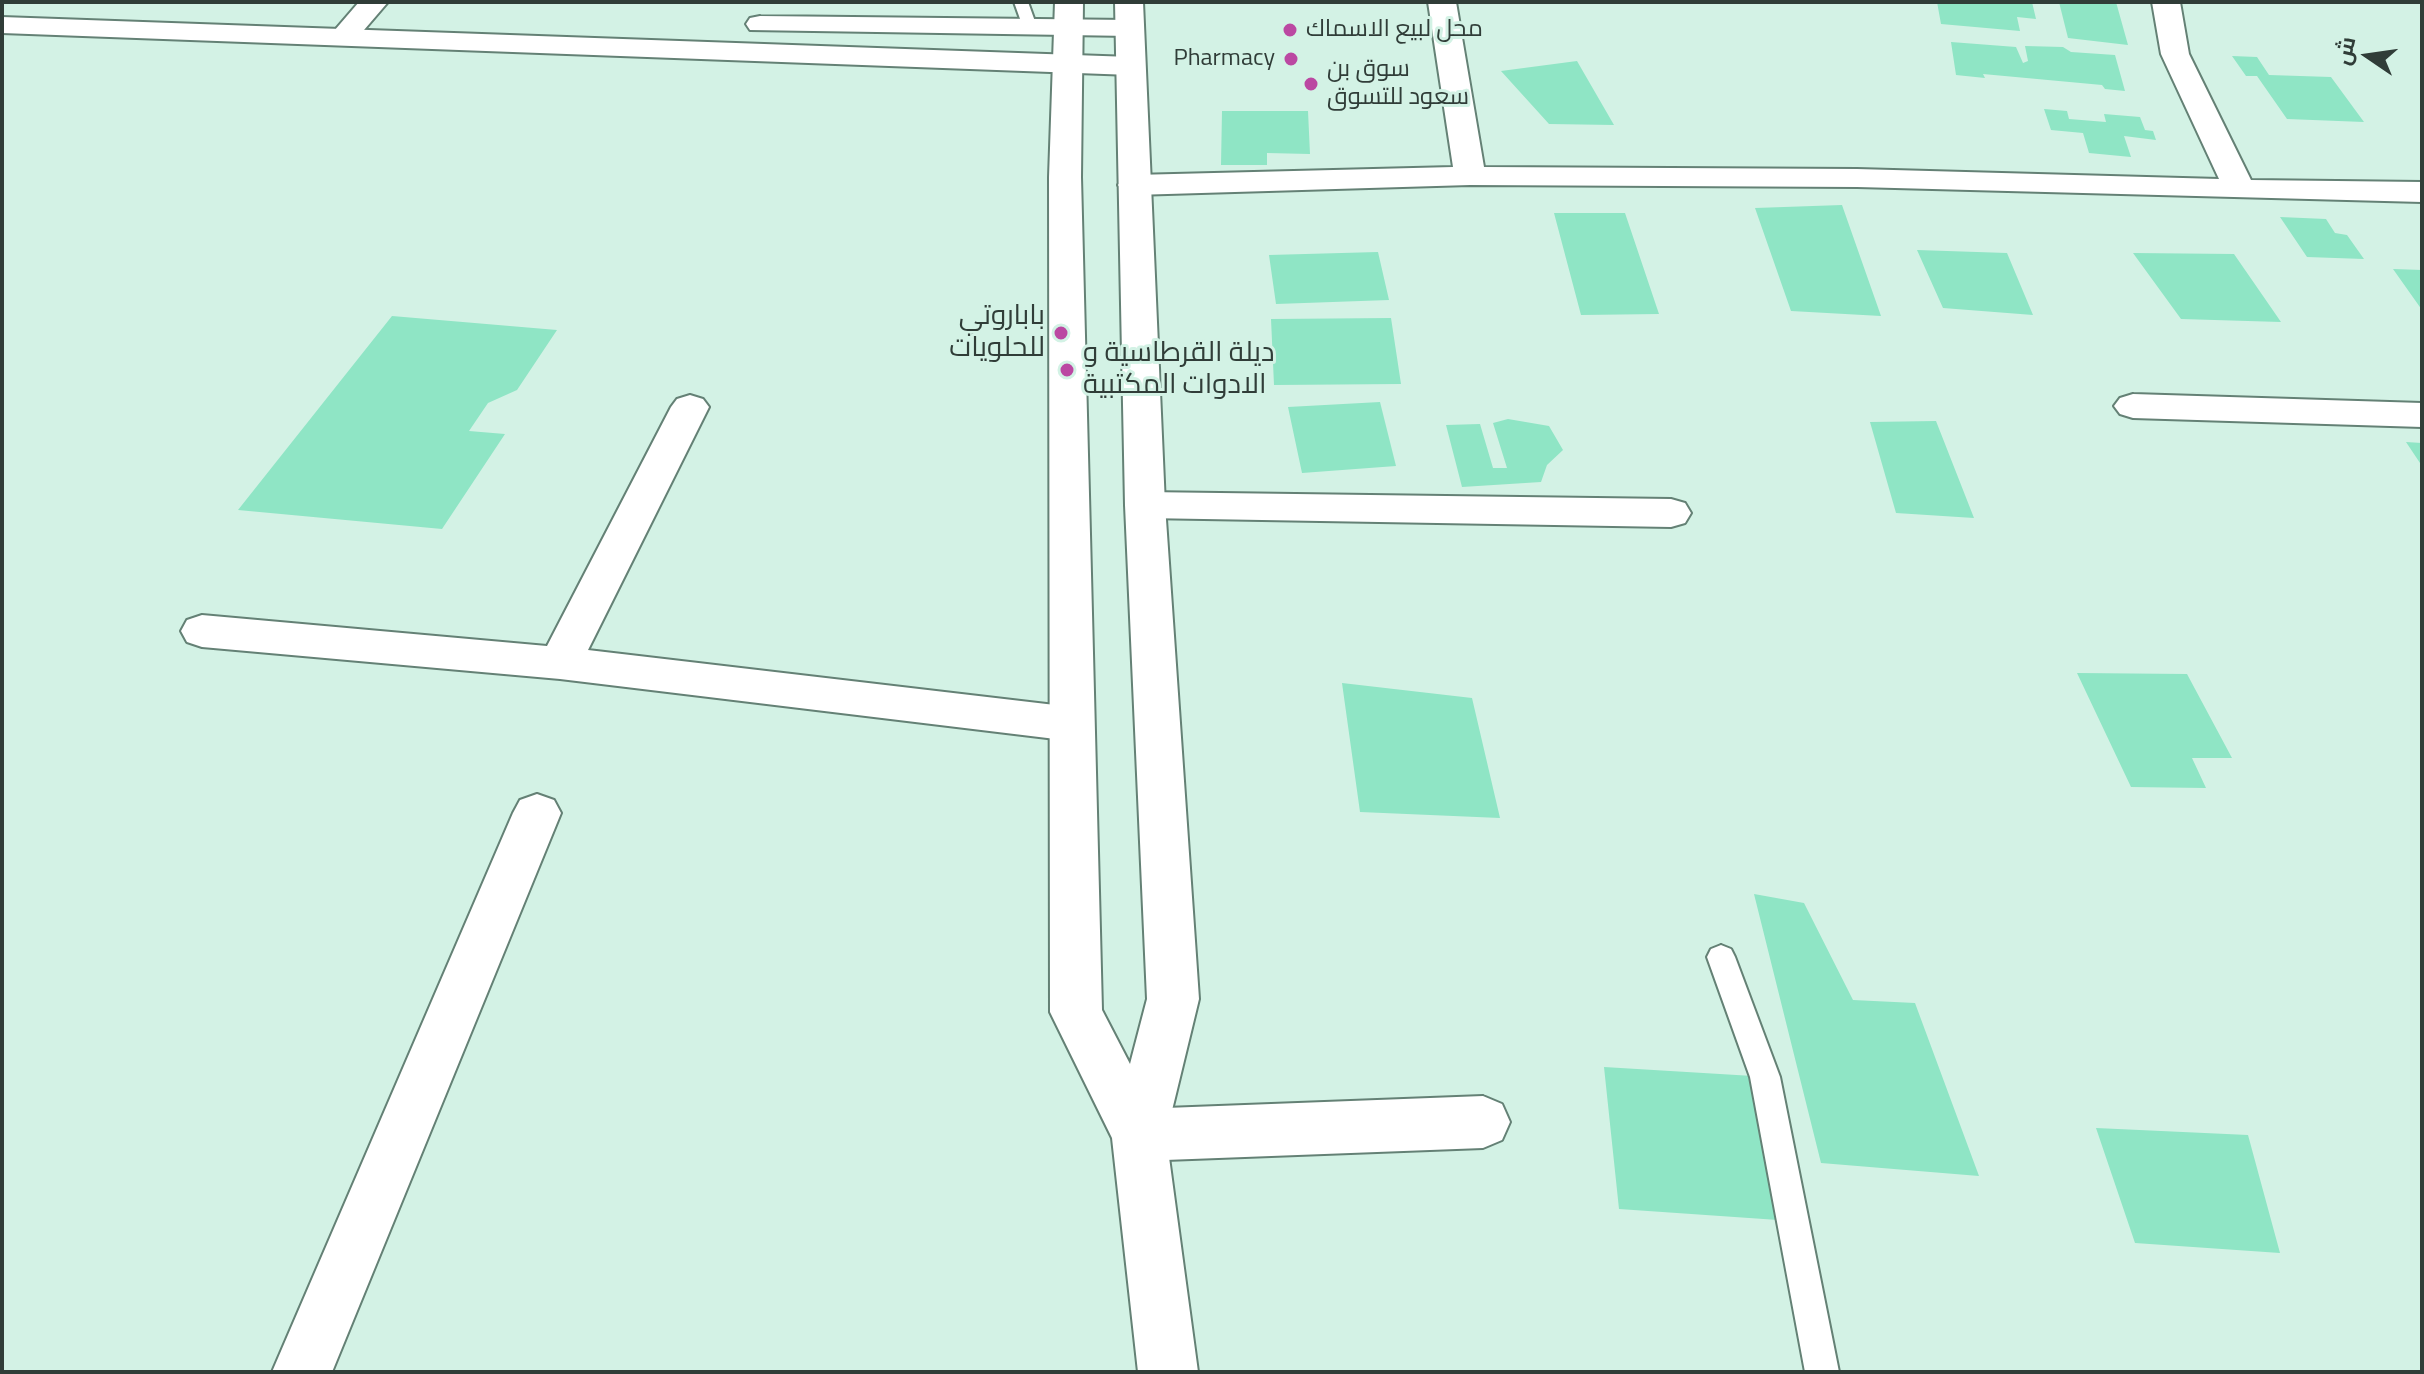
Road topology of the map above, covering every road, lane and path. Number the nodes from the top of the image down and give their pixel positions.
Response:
1 (81, 2) edge
2 (1442, 2) edge
3 (2166, 2) edge
4 (231, 6) dead end
5 (379, 8) edge
6 (325, 9) dead end
7 (445, 14) dead end
8 (1050, 24) edge
9 (2, 25) edge
10 (1130, 32) edge
11 (342, 38) junction
12 (1470, 176) junction
13 (1134, 185) junction
14 (2240, 189) junction
15 (2422, 192) edge
16 (2133, 406) dead end
17 (690, 407) dead end
18 (2422, 415) edge
19 (1145, 505) junction
20 (1671, 513) dead end
21 (202, 631) dead end
22 (560, 663) junction
23 (1072, 724) junction
24 (537, 813) dead end
25 (1721, 957) dead end
26 (1483, 1122) dead end
27 (1139, 1135) junction
28 (302, 1372) edge
29 (1168, 1372) edge
30 (1822, 1372) edge

1 - 4 street
2 - 12 street
3 - 14 street
5 - 6 street
5 - 11 street
7 - 8 street
8 - 10 street
8 - 11 street
8 - 23 street
9 - 11 street
10 - 13 street
12 - 13 street
12 - 14 street
13 - 19 street
14 - 15 street
16 - 18 street
17 - 22 street
19 - 20 street
19 - 27 street
21 - 22 street
22 - 23 street
23 - 27 street
24 - 28 street
25 - 30 lane
26 - 27 street
27 - 29 street

